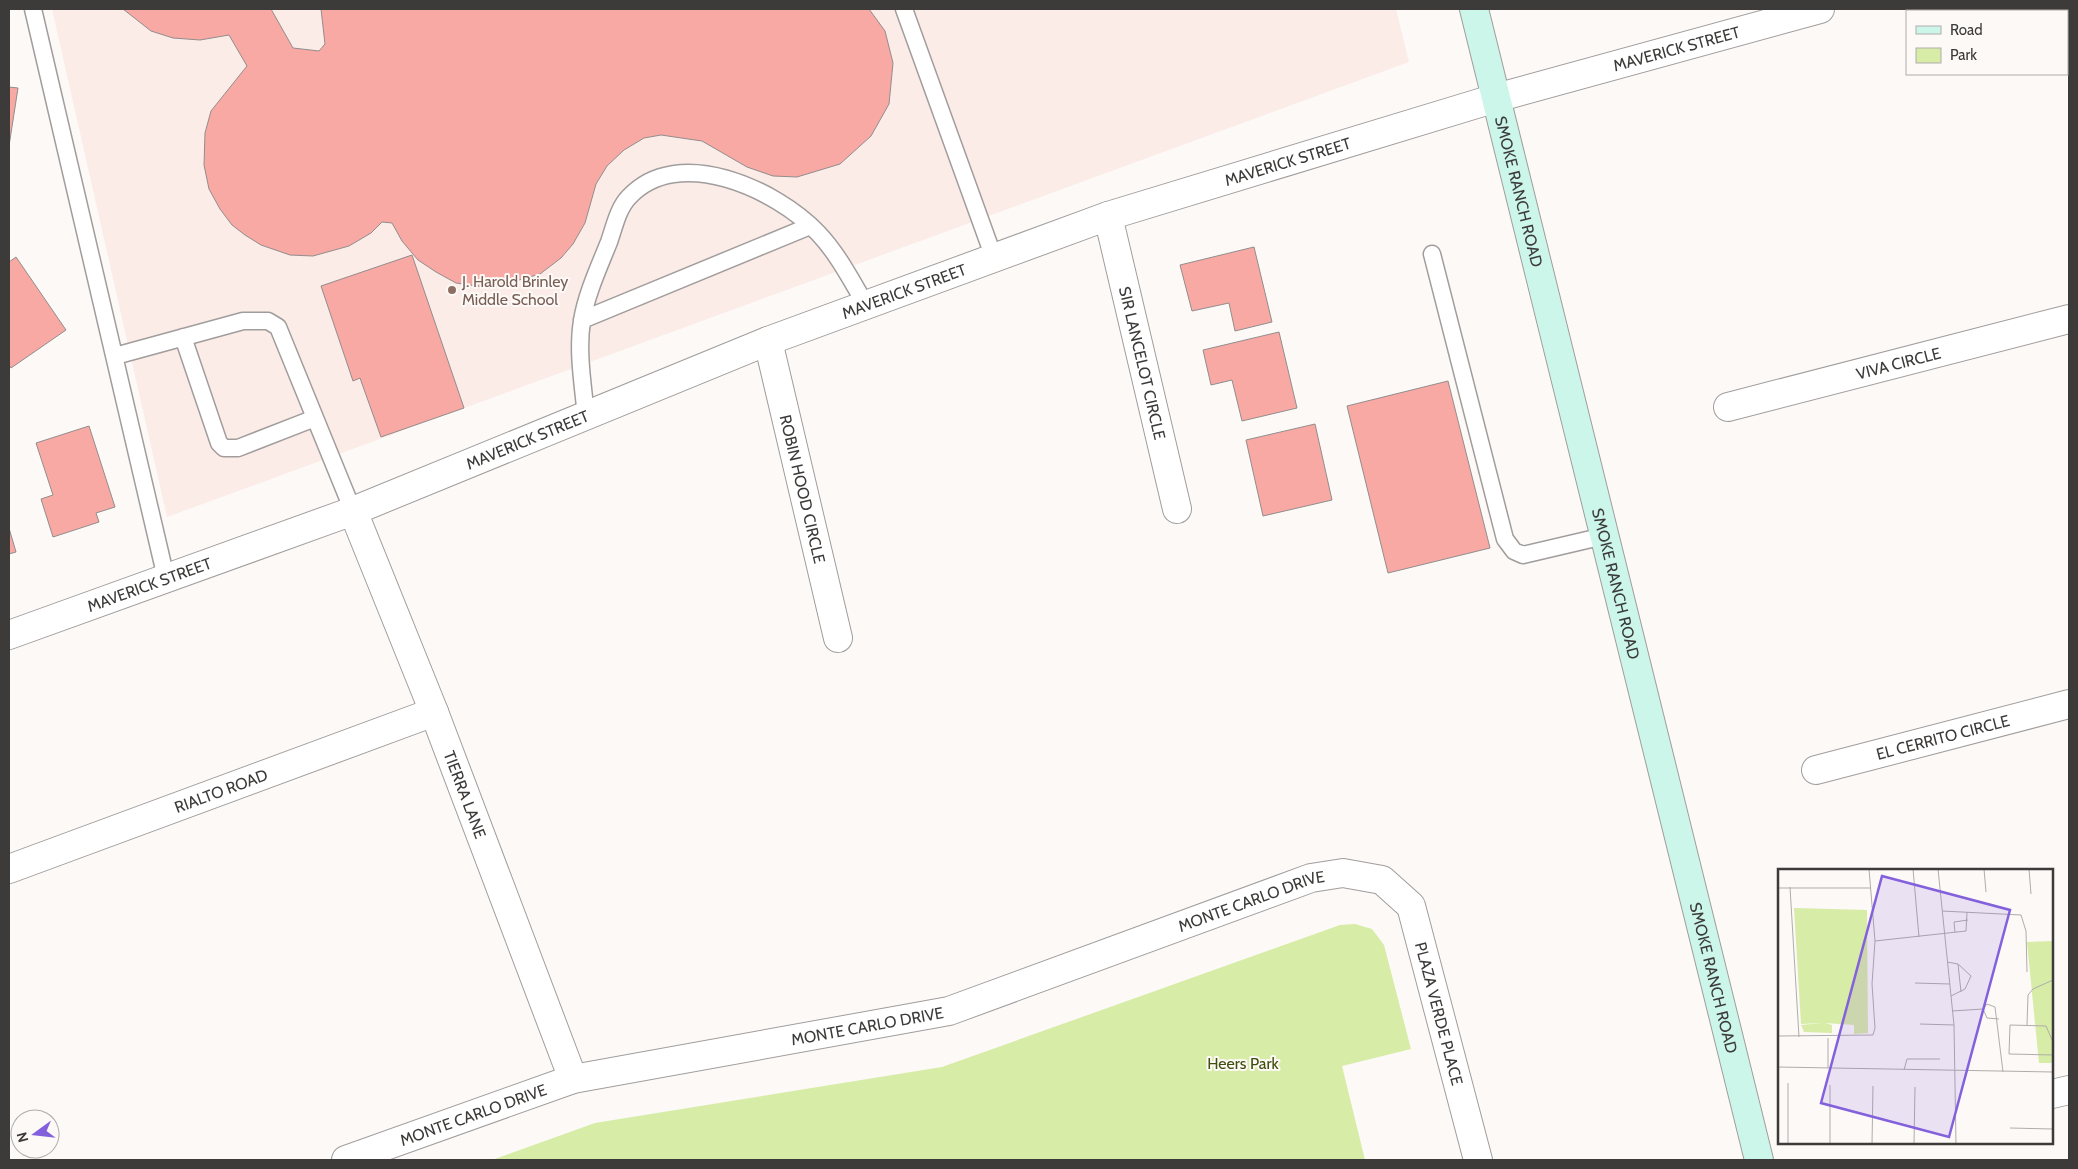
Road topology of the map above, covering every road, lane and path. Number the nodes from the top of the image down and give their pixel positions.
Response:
1 (33, 9) edge
2 (904, 9) edge
3 (1474, 9) edge
4 (1820, 9) edge
5 (1496, 98) junction
6 (1108, 216) junction
7 (810, 226) junction
8 (1432, 254) dead end
9 (994, 258) junction
10 (866, 305) junction
11 (2069, 319) edge
12 (582, 320) junction
13 (183, 337) junction
14 (768, 340) junction
15 (115, 356) junction
16 (1728, 407) dead end
17 (586, 416) junction
18 (315, 418) junction
19 (1177, 510) dead end
20 (353, 511) junction
21 (1604, 536) junction
22 (166, 578) junction
23 (9, 635) edge
24 (838, 638) dead end
25 (2069, 704) edge
26 (434, 712) junction
27 (1816, 770) dead end
28 (9, 869) edge
29 (1382, 880) joint
30 (573, 1079) junction
31 (2069, 1090) edge
32 (2053, 1094) edge
33 (346, 1160) edge
34 (1478, 1160) edge
35 (1759, 1160) edge

1 - 15 lane
2 - 9 lane
3 - 5 main road, SMOKE RANCH ROAD
4 - 5 street, MAVERICK STREET
5 - 6 street, MAVERICK STREET
5 - 21 main road, SMOKE RANCH ROAD
6 - 9 street, MAVERICK STREET
6 - 19 street, SIR LANCELOT CIRCLE
7 - 10 lane
7 - 12 lane
7 - 12 lane
8 - 21 lane
9 - 10 street, MAVERICK STREET
10 - 14 street, MAVERICK STREET
11 - 16 street, VIVA CIRCLE
12 - 17 lane
13 - 15 lane
13 - 18 lane
13 - 18 lane
14 - 17 street, MAVERICK STREET
14 - 24 street, ROBIN HOOD CIRCLE
15 - 22 lane
17 - 20 street, MAVERICK STREET
18 - 20 lane
20 - 22 street, MAVERICK STREET
20 - 26 street, TIERRA LANE
21 - 35 main road, SMOKE RANCH ROAD
22 - 23 street, MAVERICK STREET
25 - 27 street, EL CERRITO CIRCLE
26 - 28 street, RIALTO ROAD
26 - 30 street, TIERRA LANE
29 - 30 street, MONTE CARLO DRIVE
29 - 34 street, PLAZA VERDE PLACE
30 - 33 street, MONTE CARLO DRIVE
31 - 32 street

